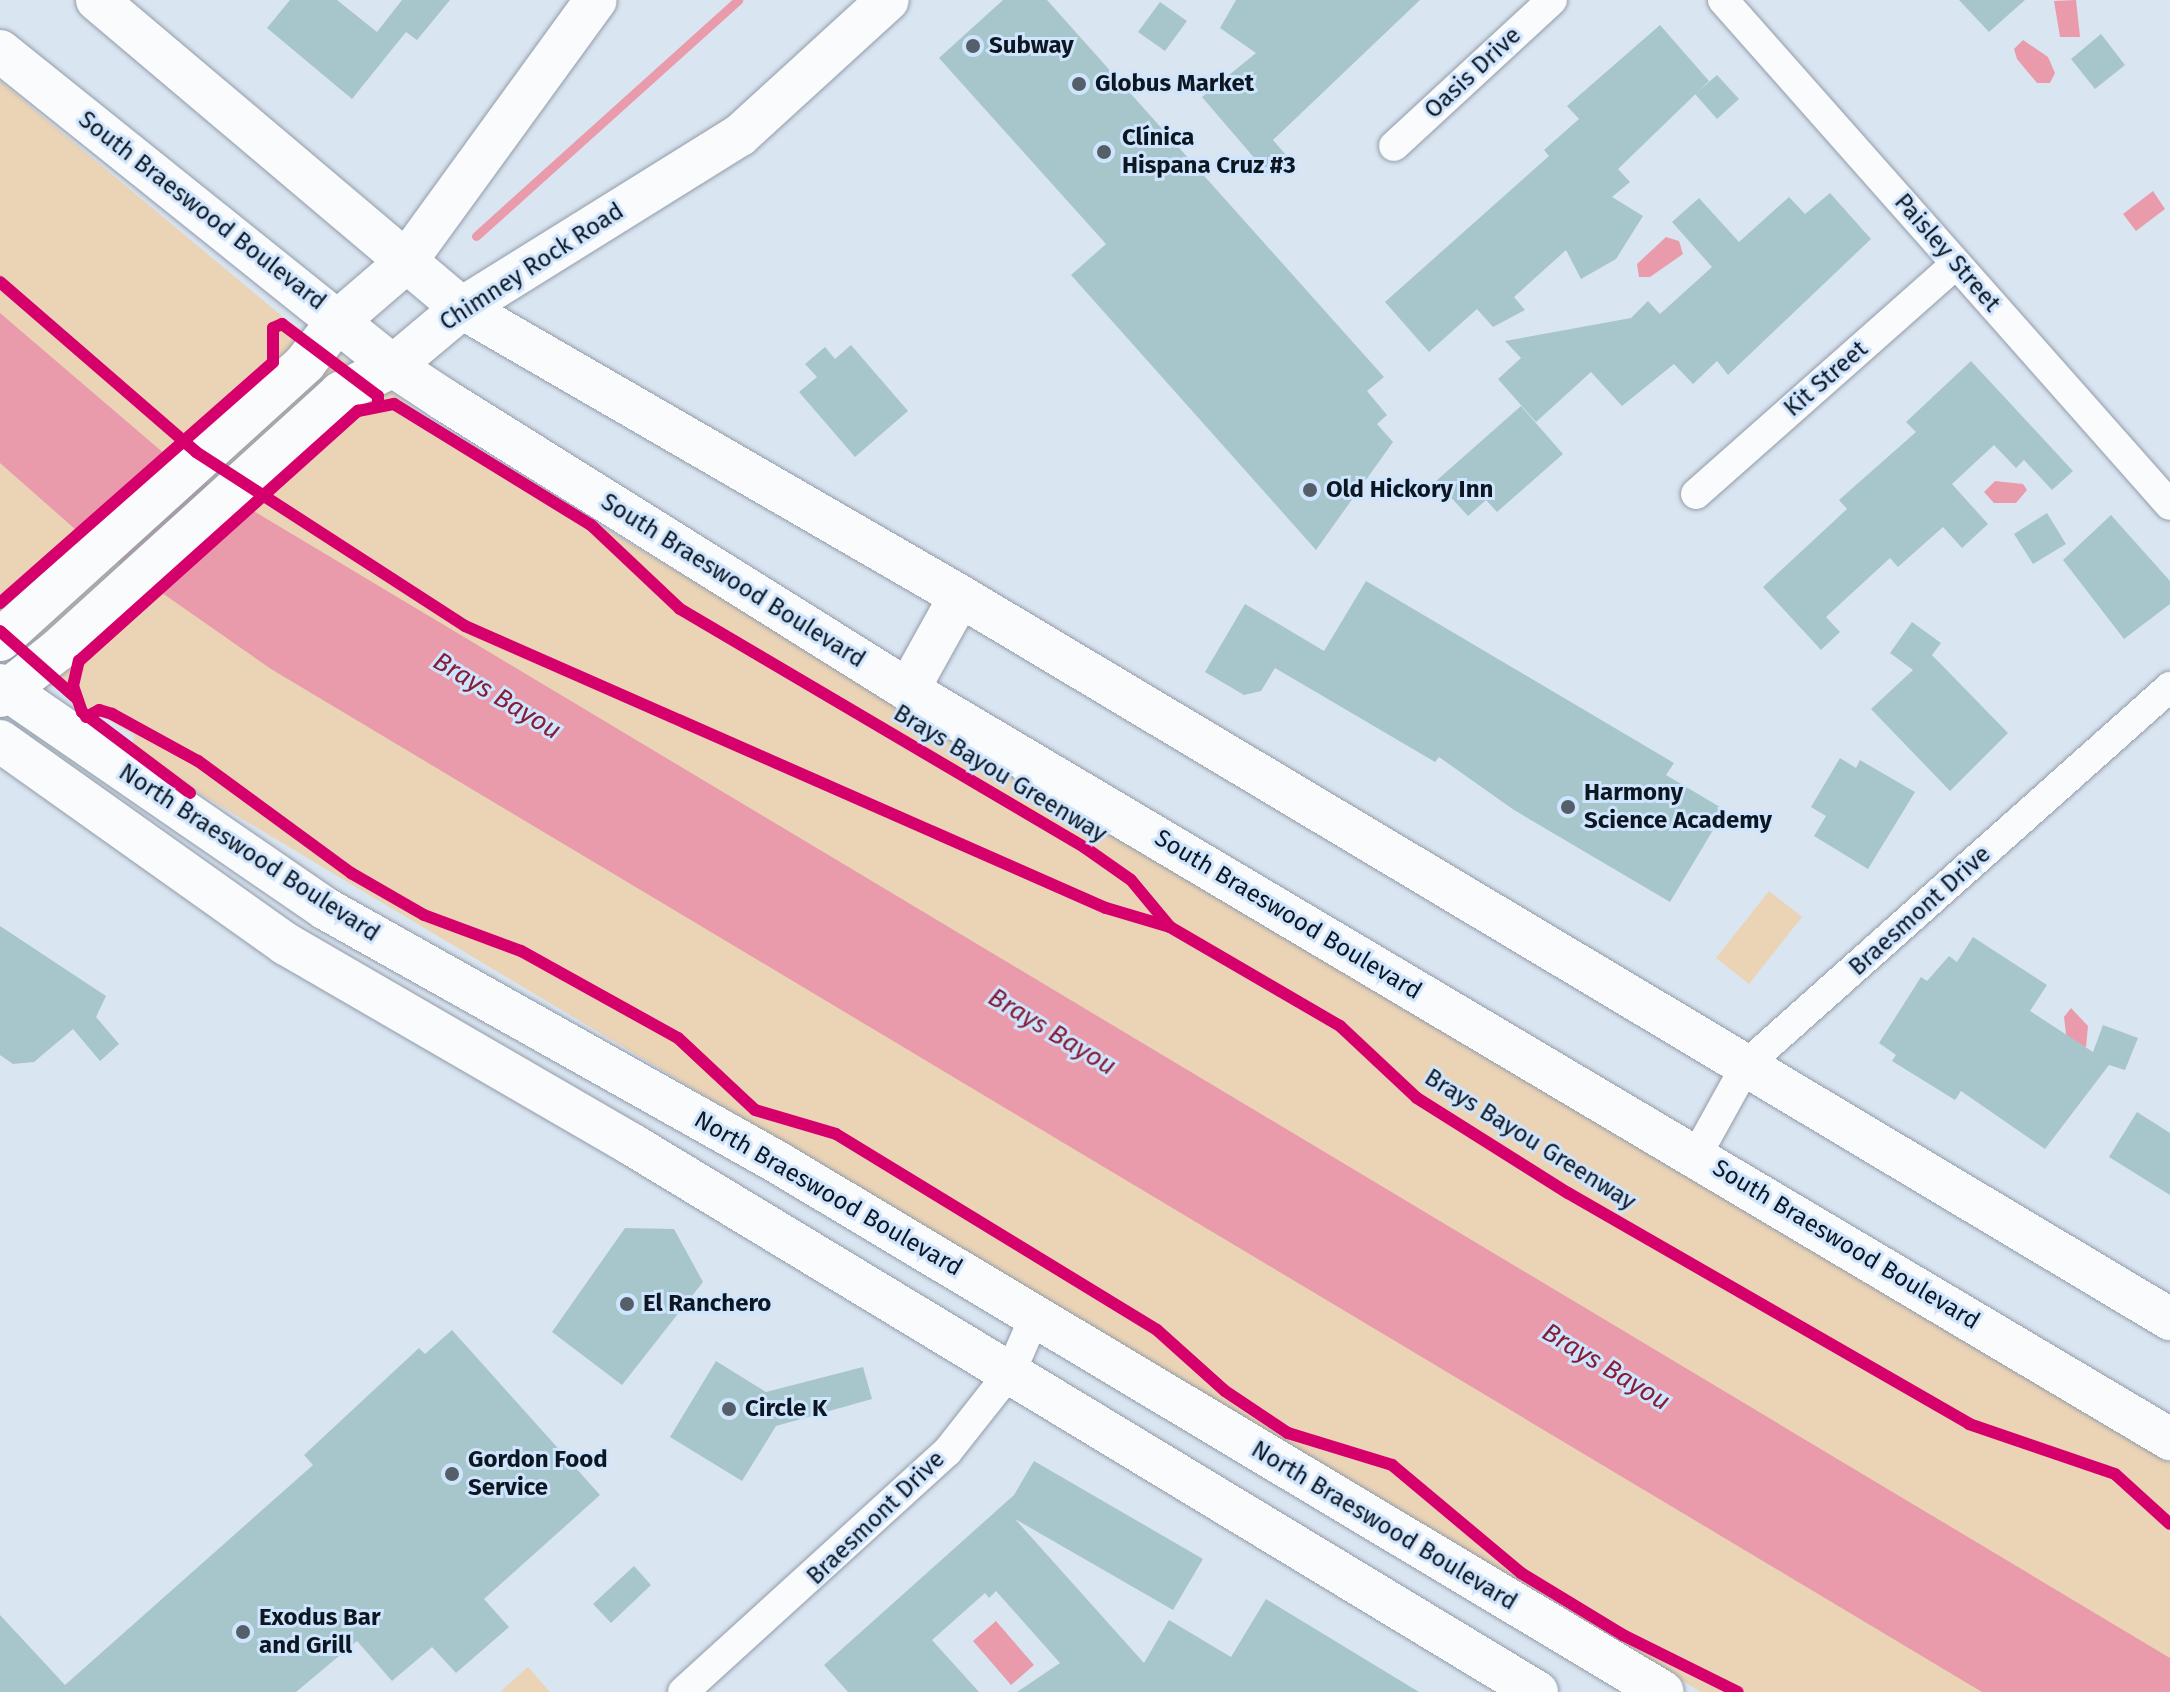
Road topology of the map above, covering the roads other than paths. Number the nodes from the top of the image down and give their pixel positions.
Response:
1 (97, 0) edge
2 (596, 0) edge
3 (888, 0) edge
4 (1552, 0) edge
5 (1723, 0) edge
6 (0, 51) edge
7 (1394, 146) dead end
8 (404, 264) junction
9 (1956, 264) junction
10 (462, 308) junction
11 (339, 320) junction
12 (393, 366) junction
13 (1696, 494) dead end
14 (2170, 505) edge
15 (960, 596) junction
16 (12, 630) edge
17 (2170, 687) edge
18 (2, 690) edge
19 (908, 690) junction
20 (0, 741) edge
21 (1747, 1064) junction
22 (1696, 1156) junction
23 (1035, 1316) junction
24 (2170, 1319) edge
25 (1011, 1371) junction
26 (2170, 1439) edge
27 (1340, 1500) junction
28 (1309, 1554) junction
29 (1645, 1687) edge
30 (683, 1692) edge
31 (1537, 1692) edge

1 - 8 main road
2 - 8 main road
3 - 10 main road, Chimney Rock Road
4 - 7 street, Oasis Drive
5 - 9 street, Paisley Street
6 - 11 main road, South Braeswood Boulevard
8 - 10 main road
8 - 11 main road
9 - 13 street, Kit Street
9 - 14 street, Paisley Street
10 - 12 main road, Chimney Rock Road
10 - 15 main road
11 - 12 main road, South Braeswood Boulevard
11 - 16 main road
12 - 18 main road, Chimney Rock Road
12 - 19 main road, South Braeswood Boulevard
15 - 19 main road
15 - 21 main road
17 - 21 street, Braesmont Drive
18 - 23 main road, North Braeswood Boulevard
19 - 22 main road, South Braeswood Boulevard
20 - 25 main road, North Braeswood Boulevard
21 - 22 street, Braesmont Drive
21 - 24 main road
22 - 26 main road, South Braeswood Boulevard
23 - 25 street, Braesmont Drive
23 - 27 main road, North Braeswood Boulevard
25 - 28 main road, North Braeswood Boulevard
25 - 30 street, Braesmont Drive
27 - 28 main road
27 - 29 main road, North Braeswood Boulevard
28 - 31 main road, North Braeswood Boulevard

